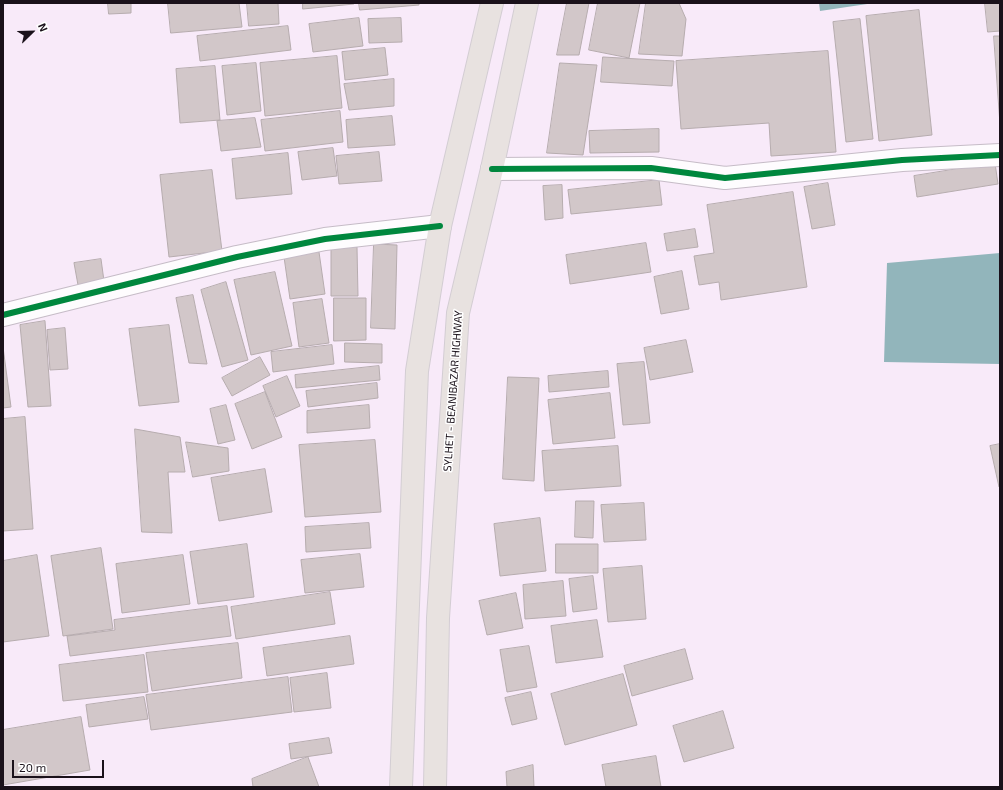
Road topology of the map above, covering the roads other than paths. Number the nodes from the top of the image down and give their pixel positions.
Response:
1 (492, 3) edge
2 (527, 3) edge
3 (1000, 155) edge
4 (492, 169) junction
5 (440, 226) junction
6 (3, 315) edge
7 (400, 787) edge
8 (435, 787) edge

1 - 5 main road
2 - 4 main road, SYLHET - BEANIBAZAR HIGHWAY
3 - 4 street
4 - 8 main road, SYLHET - BEANIBAZAR HIGHWAY
5 - 6 street
5 - 7 main road

